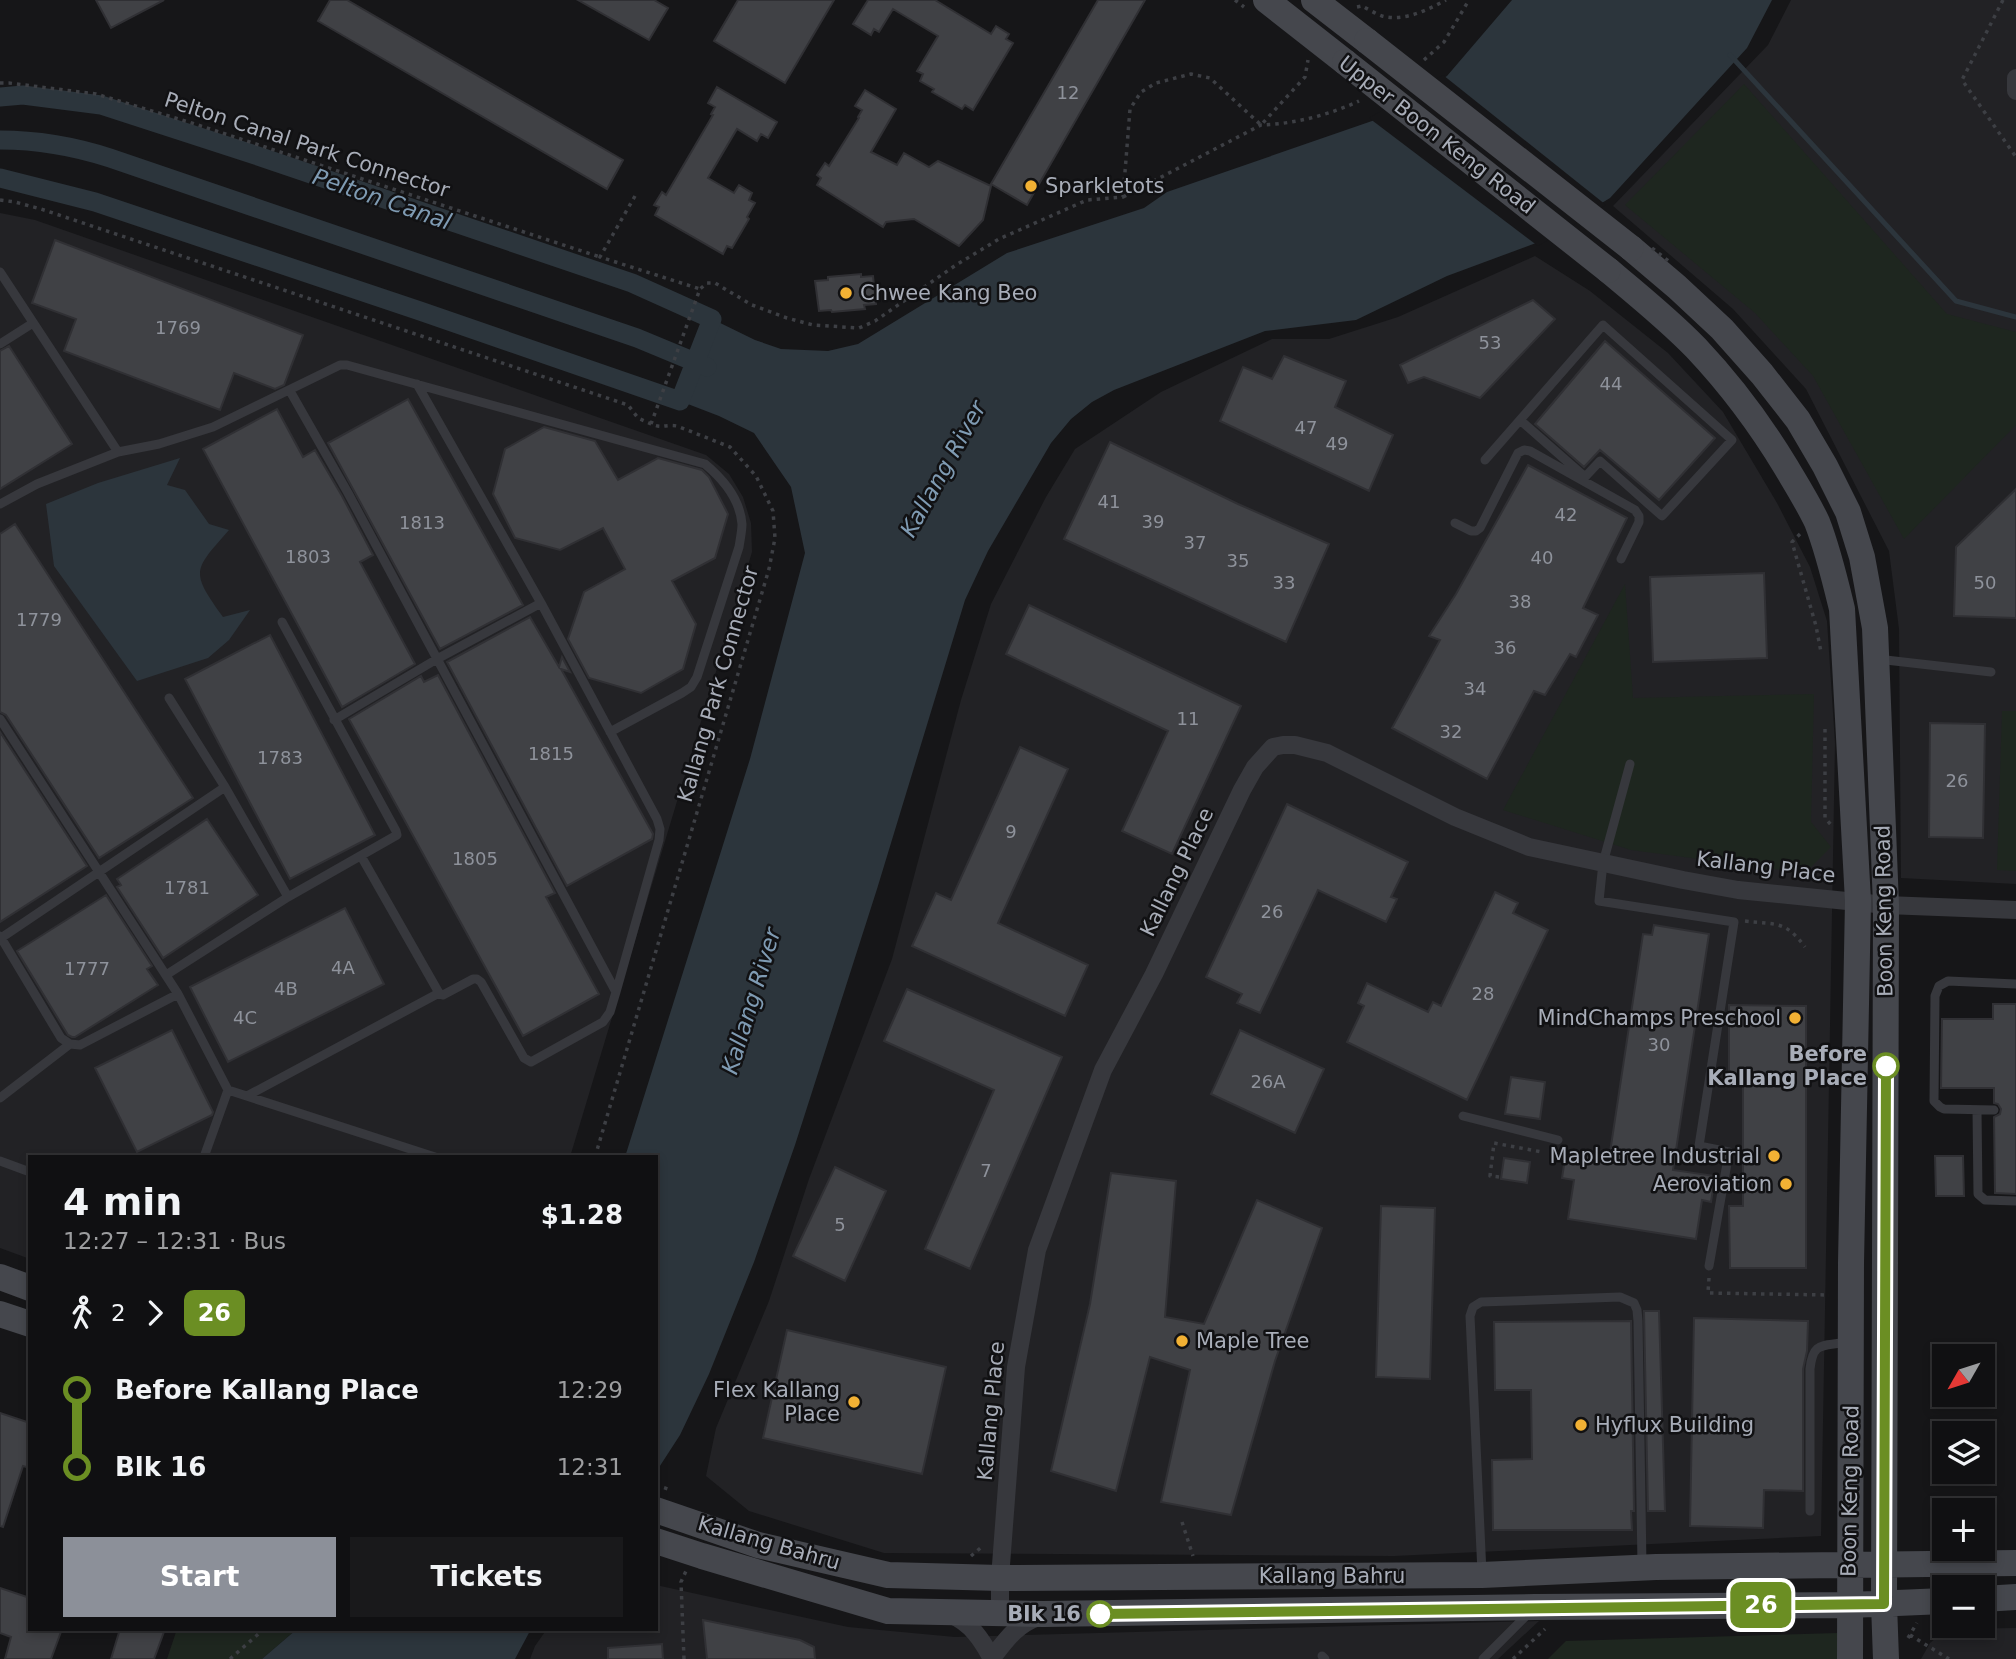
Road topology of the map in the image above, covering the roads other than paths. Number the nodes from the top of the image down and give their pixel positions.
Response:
1 (1266, 0) edge
2 (1314, 0) edge
3 (2016, 78) edge
4 (2016, 90) edge
5 (1631, 248) joint
6 (1608, 270) joint
7 (0, 272) edge
8 (33, 323) junction
9 (0, 344) edge
10 (417, 384) junction
11 (290, 391) junction
12 (1520, 420) junction
13 (118, 453) junction
14 (1485, 460) dead end
15 (0, 504) edge
16 (1455, 523) dead end
17 (1620, 559) dead end
18 (541, 603) junction
19 (282, 622) dead end
20 (437, 659) junction
21 (1876, 659) junction
22 (1991, 672) dead end
23 (169, 698) dead end
24 (0, 719) edge
25 (334, 720) junction
26 (610, 732) junction
27 (1630, 764) dead end
28 (225, 787) junction
29 (361, 856) junction
30 (1603, 863) junction
31 (99, 873) junction
32 (288, 897) junction
33 (1857, 901) junction
34 (1886, 905) junction
35 (2016, 910) edge
36 (0, 937) edge
37 (166, 975) junction
38 (2016, 984) edge
39 (616, 992) junction
40 (439, 993) junction
41 (178, 994) junction
42 (70, 1044) junction
43 (228, 1090) junction
44 (247, 1096) junction
45 (0, 1098) edge
46 (1977, 1110) junction
47 (1994, 1110) dead end
48 (1463, 1116) dead end
49 (1558, 1140) dead end
50 (205, 1155) edge
51 (429, 1155) edge
52 (0, 1161) edge
53 (28, 1171) edge
54 (2016, 1201) edge
55 (1709, 1266) road end
56 (0, 1277) edge
57 (28, 1287) edge
58 (0, 1314) edge
59 (28, 1323) edge
60 (1852, 1342) junction
61 (667, 1505) edge
62 (1810, 1511) dead end
63 (658, 1542) edge
64 (2016, 1563) edge
65 (1884, 1564) junction
66 (1849, 1565) junction
67 (1642, 1568) junction
68 (1482, 1575) junction
69 (1000, 1578) junction
70 (2016, 1597) edge
71 (1995, 1598) edge
72 (1932, 1602) edge
73 (1884, 1604) junction
74 (1850, 1605) junction
75 (944, 1612) junction
76 (1000, 1612) junction
77 (1043, 1614) junction
78 (1542, 1616) junction
79 (1895, 1651) edge
80 (992, 1659) edge
81 (1483, 1659) edge
82 (1850, 1659) edge

1 - 6 main road, Upper Boon Keng Road, bridge
2 - 5 main road, Upper Boon Keng Road, bridge
3 - 4 street
5 - 21 main road, Boon Keng Road
6 - 33 main road, Boon Keng Road
7 - 8 lane
8 - 9 lane
8 - 13 lane
10 - 11 lane
10 - 18 lane
10 - 26 lane
11 - 13 lane
11 - 20 lane
12 - 12 lane
12 - 14 lane
13 - 15 lane
16 - 17 lane
18 - 20 lane
18 - 26 lane
19 - 25 lane
20 - 25 lane
20 - 39 lane
21 - 22 lane
21 - 34 main road, Boon Keng Road
23 - 28 lane
24 - 31 lane
25 - 29 lane
26 - 39 lane
27 - 30 lane
28 - 31 lane
28 - 32 lane
29 - 32 lane
29 - 40 lane
30 - 33 street, Kallang Place
30 - 55 lane
30 - 69 street, Kallang Place
31 - 36 lane
31 - 37 lane
32 - 37 lane
33 - 34 street, Kallang Place
33 - 60 main road, Boon Keng Road
34 - 35 street, Kallang Place
34 - 65 main road, Boon Keng Road
36 - 42 lane
37 - 41 lane
38 - 46 lane
39 - 40 lane
40 - 44 lane
41 - 42 lane
41 - 43 lane
42 - 45 lane
43 - 44 lane
43 - 50 lane
44 - 51 lane
46 - 47 lane
46 - 54 lane
48 - 49 lane
52 - 53 lane
56 - 57 main road
58 - 59 main road
60 - 62 lane
60 - 66 main road, Boon Keng Road
61 - 69 main road, Kallang Bahru
63 - 75 main road, Kallang Bahru
64 - 65 main road, Kallang Bahru
65 - 66 main road, Kallang Bahru
65 - 73 main road, Boon Keng Road
66 - 67 main road, Kallang Bahru
66 - 74 main road, Boon Keng Road
67 - 68 main road, Kallang Bahru
67 - 68 lane
68 - 69 main road, Kallang Bahru
69 - 76 street, Kallang Place
70 - 71 main road
72 - 73 main road, Kallang Bahru
73 - 74 main road, Kallang Bahru
73 - 79 main road, Boon Keng Road
74 - 78 main road, Kallang Bahru
74 - 82 main road, Boon Keng Road
75 - 76 main road, Kallang Bahru
75 - 80 street, Kallang Bahru
76 - 77 main road, Kallang Bahru
77 - 78 main road, Kallang Bahru
77 - 80 street, Kallang Bahru
78 - 81 lane

